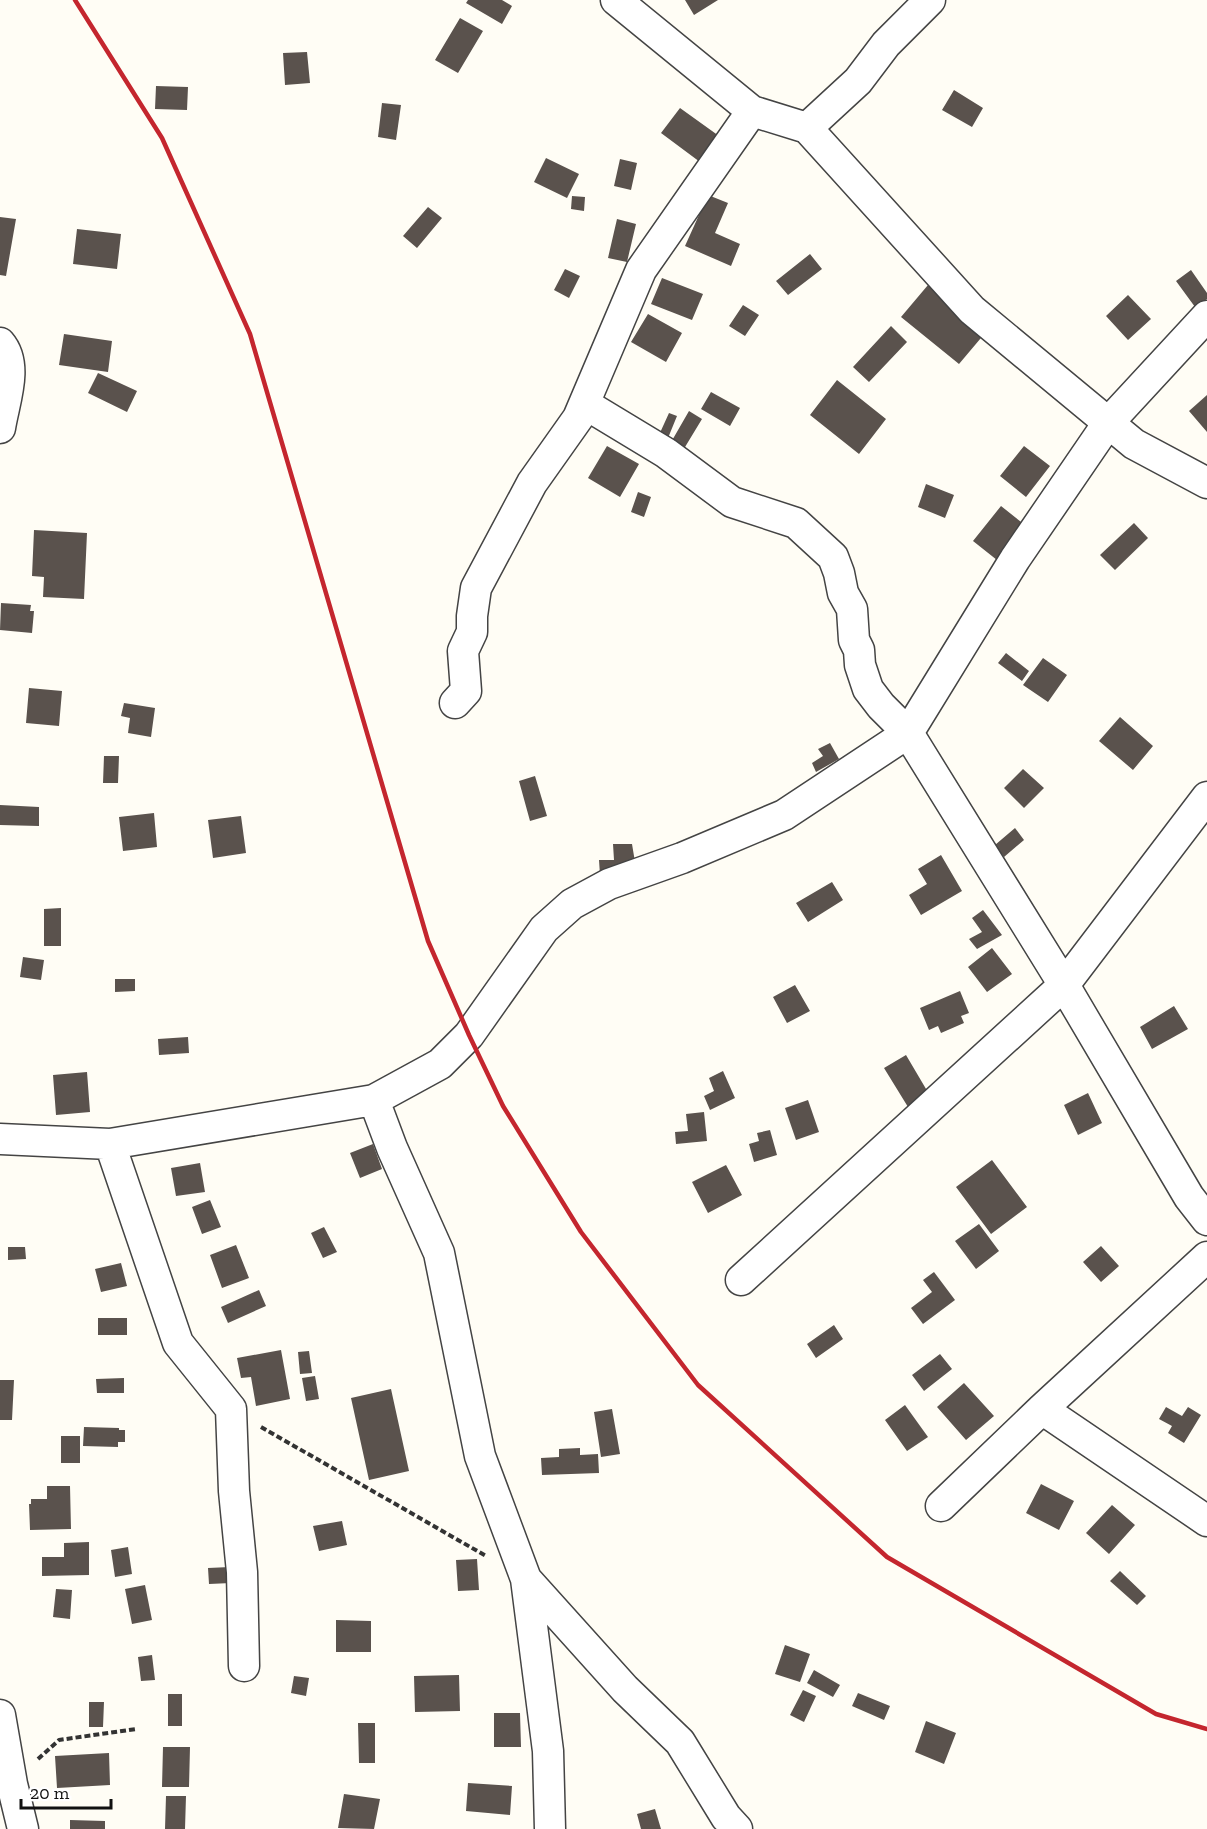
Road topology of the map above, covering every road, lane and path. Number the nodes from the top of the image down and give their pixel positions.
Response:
1 (616, 0) edge
2 (930, 0) edge
3 (752, 111) junction
4 (807, 128) junction
5 (1207, 316) edge
6 (0, 343) edge
7 (585, 404) junction
8 (1108, 423) junction
9 (0, 428) edge
10 (1207, 483) edge
11 (455, 703) dead end
12 (908, 733) junction
13 (1207, 796) edge
14 (1064, 985) junction
15 (374, 1100) junction
16 (0, 1139) edge
17 (110, 1144) junction
18 (1207, 1220) edge
19 (1207, 1257) edge
20 (741, 1280) dead end
21 (231, 1409) junction
22 (1042, 1409) junction
23 (941, 1506) dead end
24 (1207, 1521) edge
25 (525, 1579) junction
26 (244, 1666) dead end
27 (0, 1715) edge
28 (136, 1729) dead end
29 (12, 1784) junction
30 (23, 1829) edge
31 (550, 1829) edge
32 (737, 1829) edge

1 - 3 street
2 - 4 street
3 - 4 street
3 - 7 street
4 - 8 street
5 - 8 street
6 - 9 street
7 - 11 street
7 - 12 street
8 - 10 street
8 - 12 street
12 - 14 street
12 - 15 street
13 - 14 street
14 - 18 street
14 - 20 street
15 - 17 street
15 - 25 street
16 - 17 street
17 - 21 street
19 - 22 street
21 - 25 path
21 - 26 street
22 - 23 street
22 - 24 street
25 - 31 street
25 - 32 street
27 - 29 street
28 - 29 path
29 - 30 street

